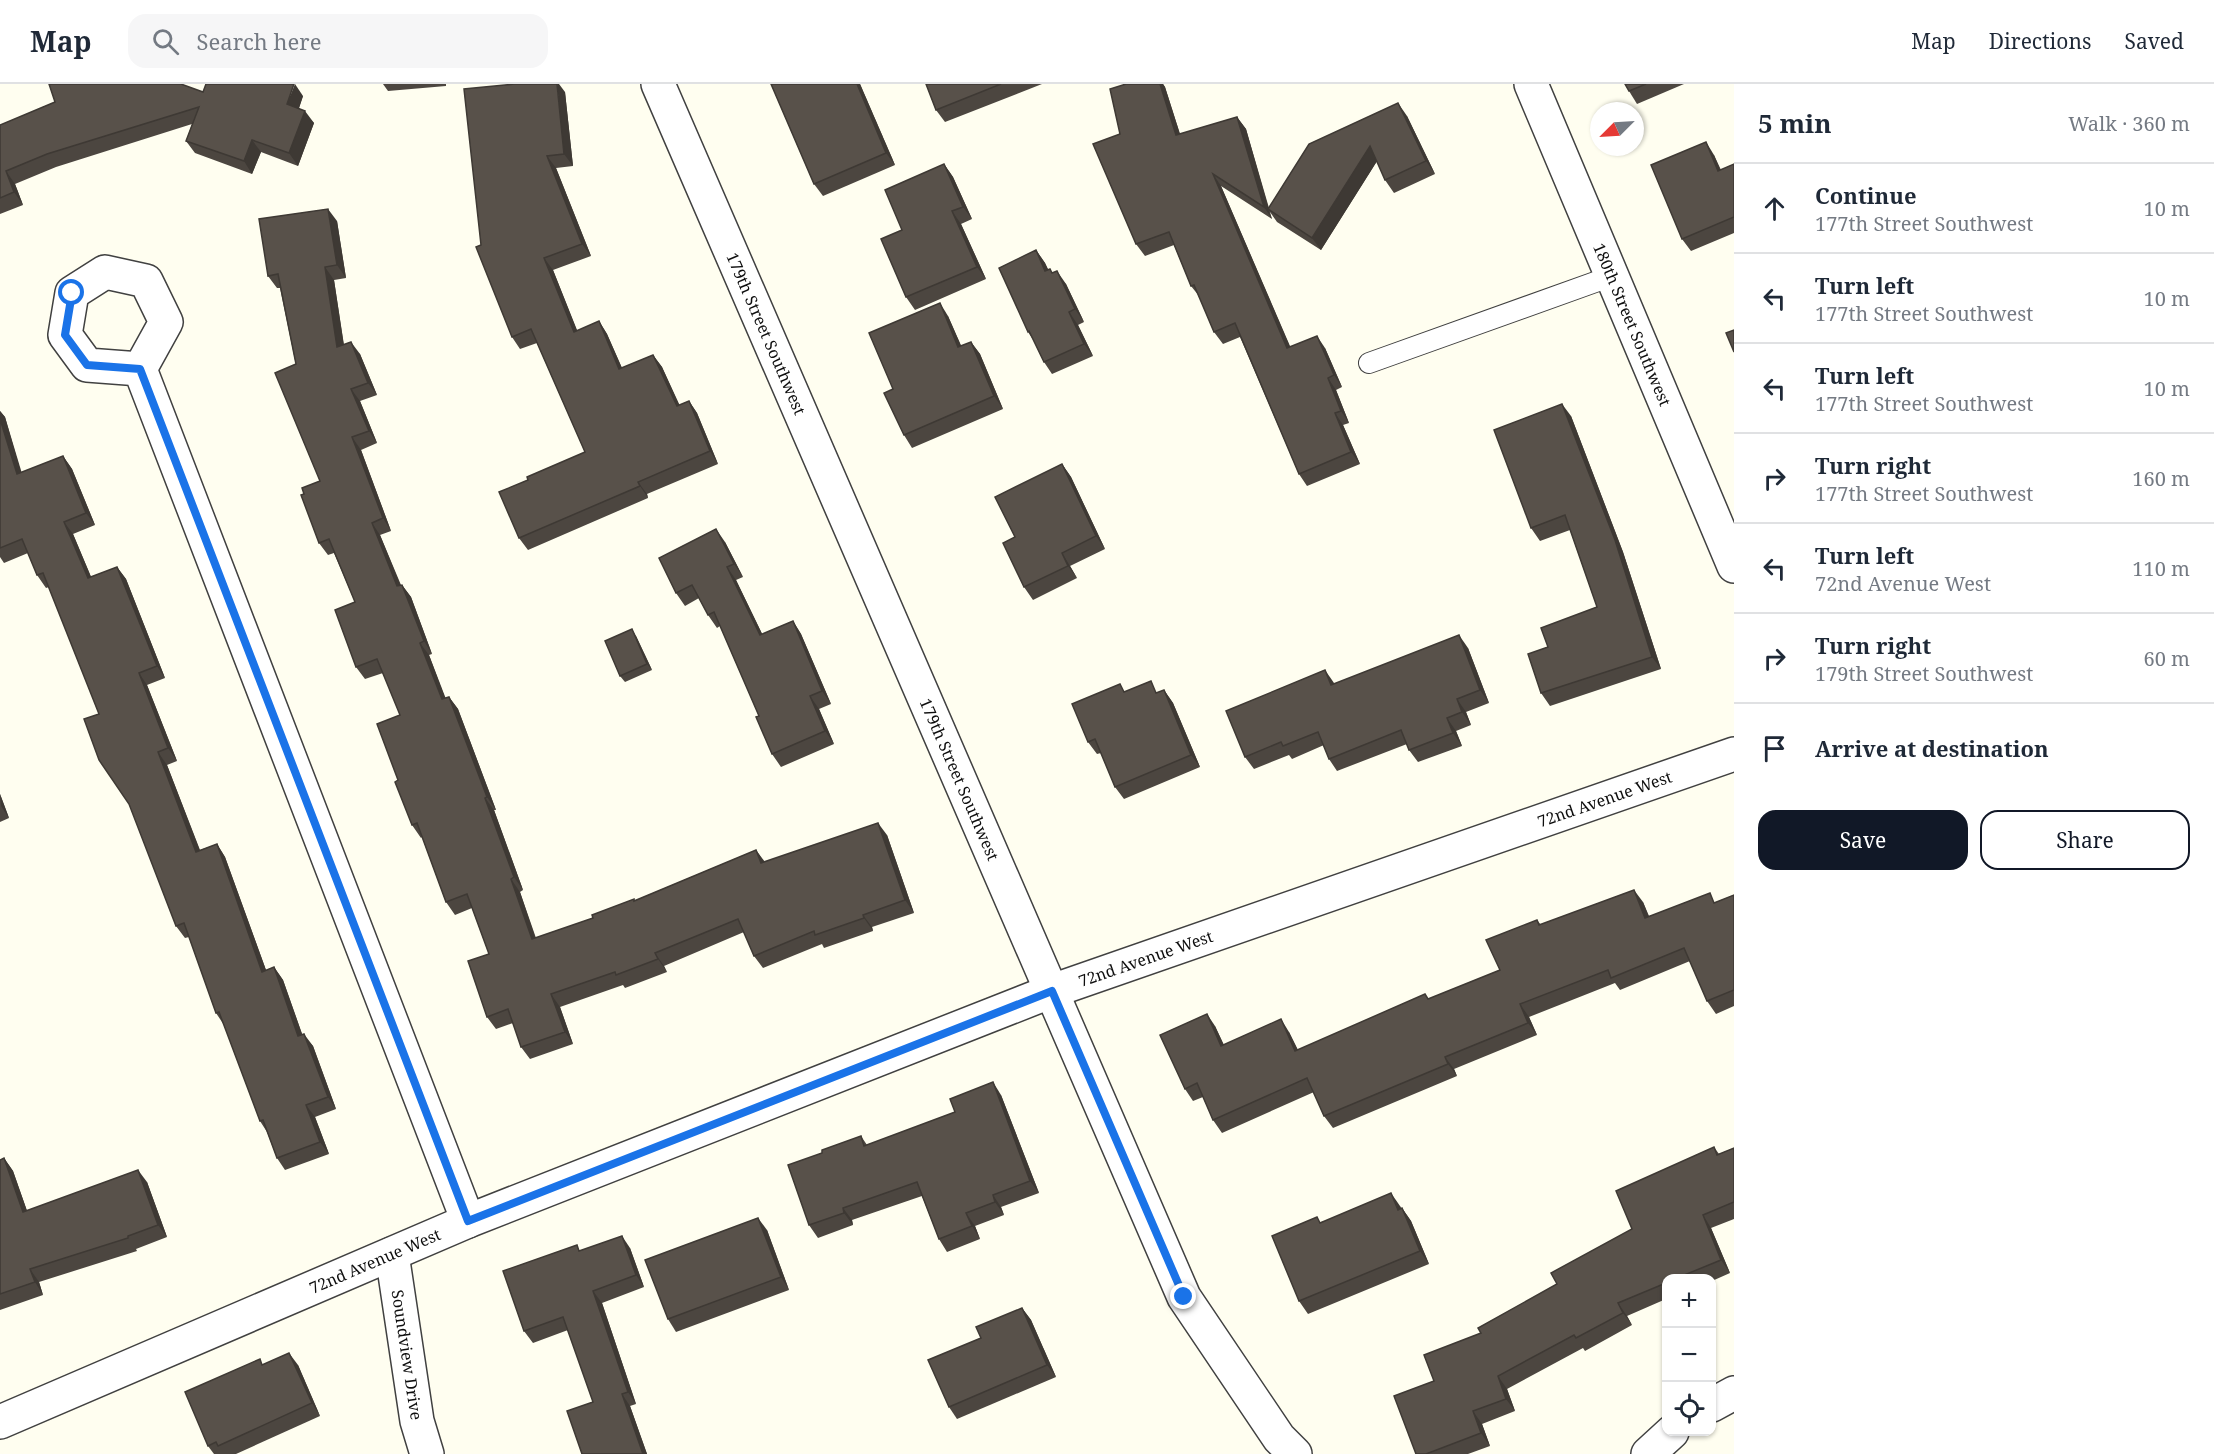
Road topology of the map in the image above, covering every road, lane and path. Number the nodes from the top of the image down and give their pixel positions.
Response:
1 (658, 84) edge
2 (1532, 84) edge
3 (1612, 276) junction
4 (1369, 363) dead end
5 (140, 369) dead end
6 (1734, 566) edge
7 (1734, 754) edge
8 (1052, 991) junction
9 (468, 1221) junction
10 (392, 1254) junction
11 (1734, 1393) edge
12 (1716, 1403) edge
13 (0, 1422) edge
14 (1667, 1436) edge
15 (427, 1454) edge
16 (1295, 1454) edge
17 (1648, 1454) edge

1 - 8 street, 179th Street Southwest
2 - 3 street, 180th Street Southwest
3 - 4 lane
3 - 6 street, 180th Street Southwest
5 - 9 street
7 - 8 street, 72nd Avenue West
8 - 9 street, 72nd Avenue West
8 - 16 street, 179th Street Southwest
9 - 10 street, 72nd Avenue West
10 - 13 street, 72nd Avenue West
10 - 15 street, Soundview Drive
11 - 12 street
14 - 17 street

